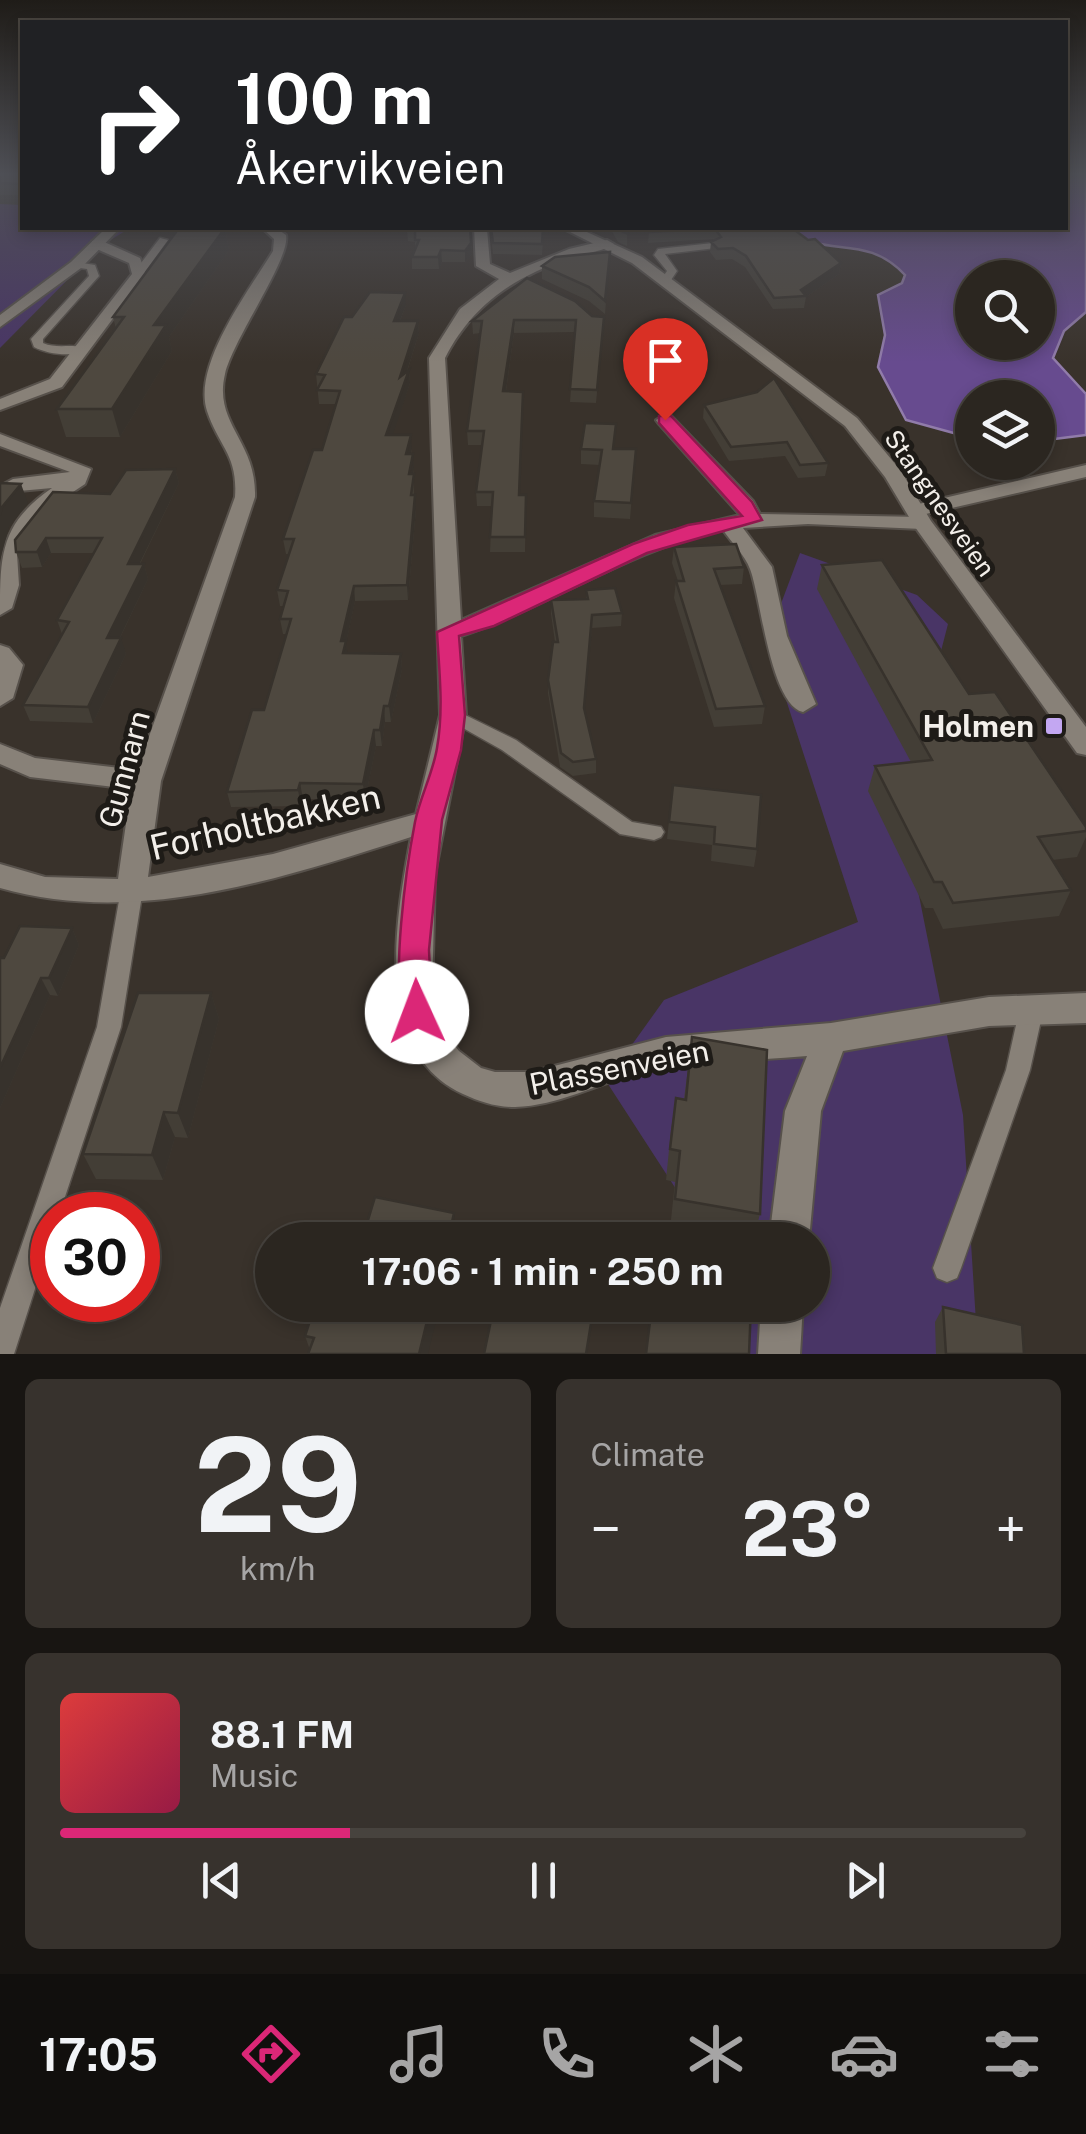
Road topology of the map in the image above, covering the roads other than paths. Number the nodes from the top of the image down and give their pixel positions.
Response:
1 (106, 235) edge
2 (277, 235) edge
3 (481, 235) edge
4 (586, 235) edge
5 (163, 240) dead end
6 (97, 244) junction
7 (607, 244) junction
8 (713, 246) edge
9 (76, 265) junction
10 (140, 271) junction
11 (522, 280) junction
12 (665, 281) junction
13 (0, 322) edge
14 (83, 350) junction
15 (0, 405) edge
16 (665, 420) dead end
17 (0, 440) edge
18 (1086, 470) edge
19 (78, 480) junction
20 (0, 496) edge
21 (919, 516) junction
22 (741, 522) junction
23 (0, 608) edge
24 (448, 632) junction
25 (0, 654) edge
26 (0, 698) edge
27 (803, 704) dead end
28 (453, 715) junction
29 (1086, 746) edge
30 (0, 752) edge
31 (148, 780) junction
32 (428, 820) junction
33 (654, 832) dead end
34 (0, 876) edge
35 (132, 889) junction
36 (1032, 1008) junction
37 (1086, 1008) edge
38 (831, 1038) junction
39 (791, 1222) edge
40 (948, 1268) dead end
41 (781, 1322) edge
42 (0, 1351) edge
43 (779, 1354) edge

1 - 6 street
2 - 31 street, Gunnarn
3 - 11 street
4 - 7 street, Stangnesveien
5 - 10 lane
6 - 9 street
6 - 10 street
7 - 11 street, Plassenveien
7 - 12 street, Stangnesveien
8 - 12 lane
9 - 13 street
9 - 14 lane
10 - 14 street
11 - 24 street, Plassenveien
12 - 21 street, Stangnesveien
14 - 15 street
16 - 22 street
17 - 19 street
18 - 21 street
19 - 20 street
19 - 23 street
21 - 22 street
21 - 29 street, Stangnesveien
22 - 24 street
22 - 27 street
24 - 28 street, Plassenveien
25 - 26 street
28 - 32 street, Plassenveien
28 - 33 lane
30 - 31 street
31 - 35 street, Gunnarn
32 - 35 street, Forholtbakken
32 - 38 street, Plassenveien
34 - 35 street, Forholtbakken
35 - 42 lane, Gunnarn
36 - 37 street, Plassenveien
36 - 38 street, Plassenveien
36 - 40 lane
38 - 39 street
41 - 43 street

